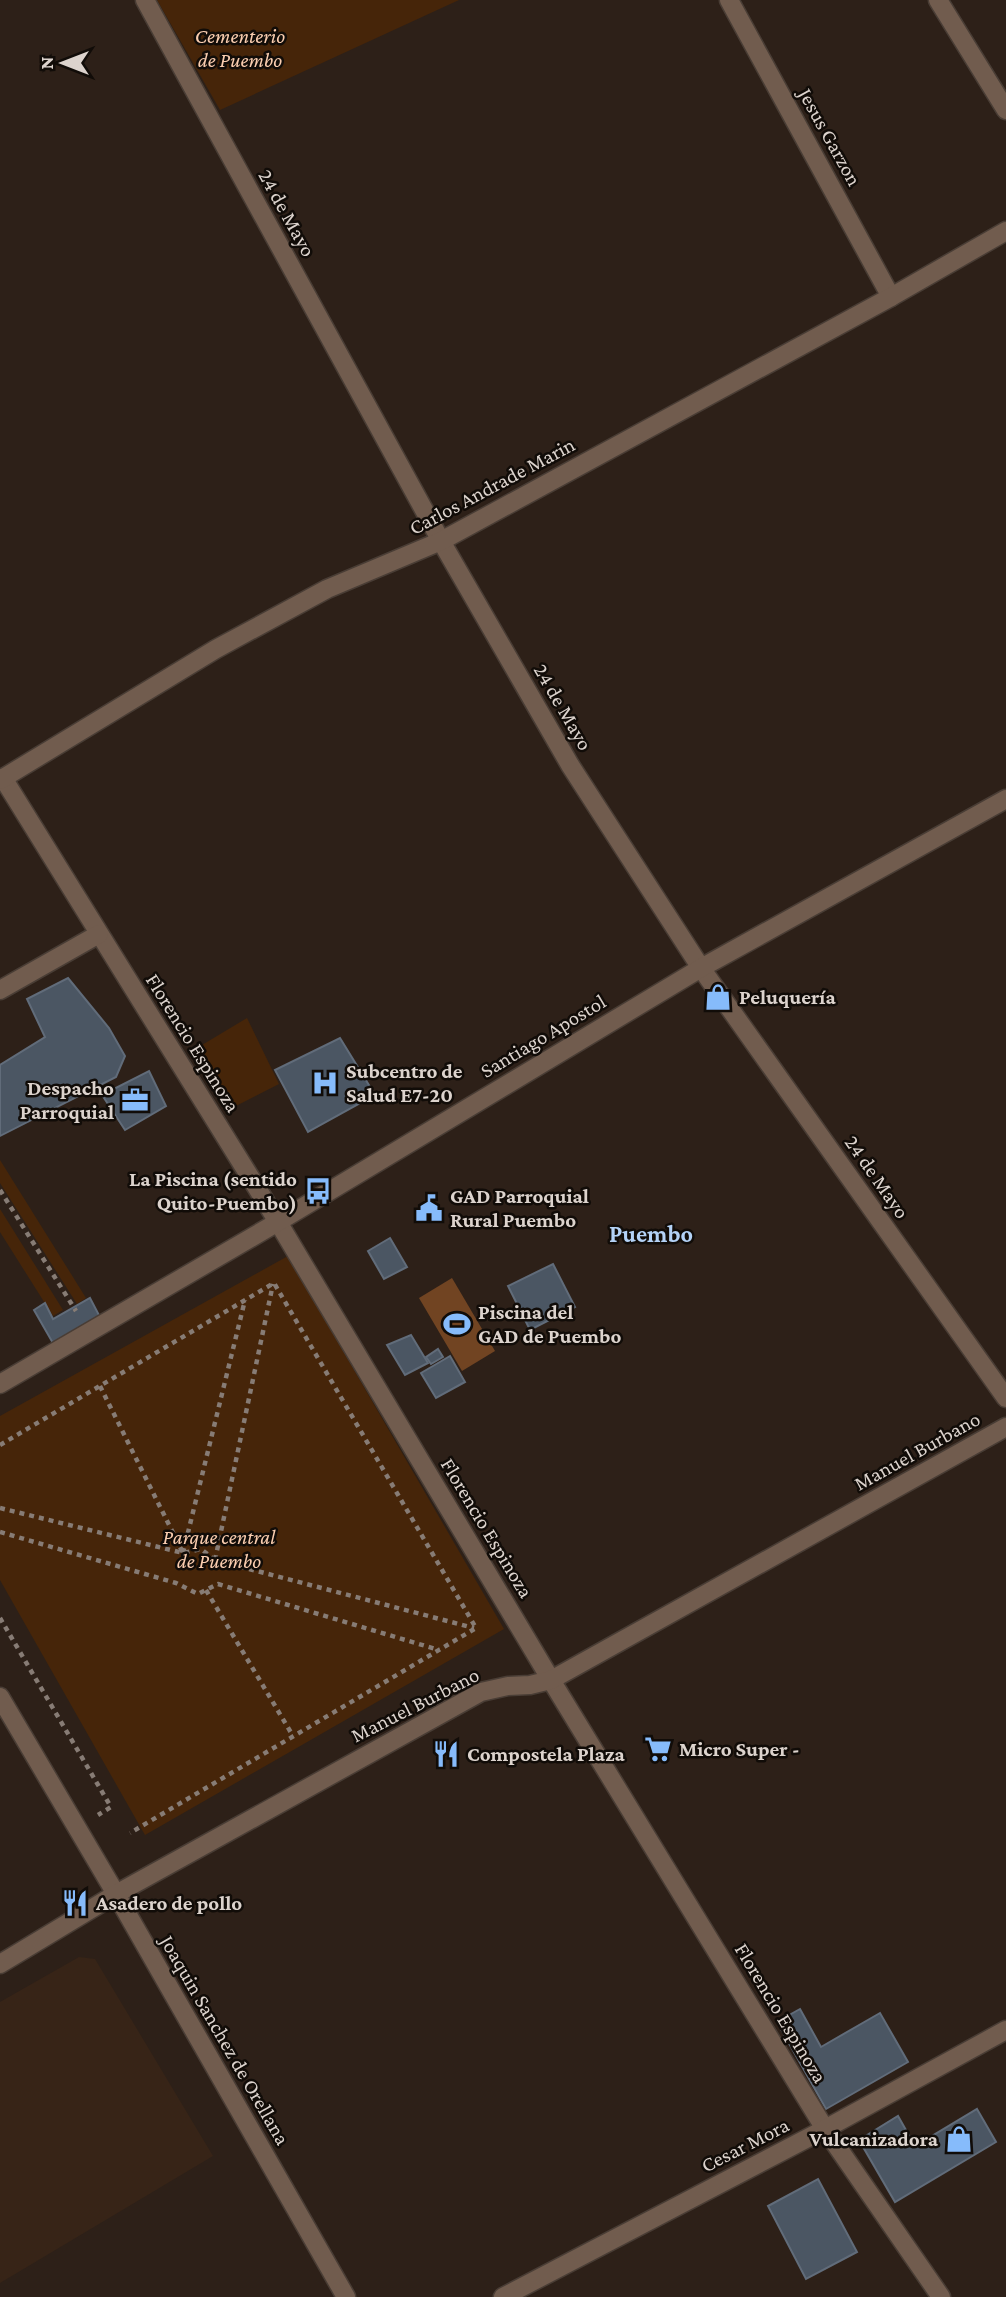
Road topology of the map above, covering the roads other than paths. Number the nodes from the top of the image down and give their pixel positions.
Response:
1 (145, 0) edge
2 (729, 0) edge
3 (938, 0) edge
4 (1006, 110) edge
5 (1006, 231) edge
6 (891, 297) junction
7 (441, 541) junction
8 (1, 779) edge
9 (1006, 799) edge
10 (99, 934) junction
11 (701, 968) junction
12 (0, 990) edge
13 (278, 1222) junction
14 (0, 1384) edge
15 (1006, 1398) edge
16 (1006, 1427) edge
17 (551, 1680) junction
18 (0, 1697) edge
19 (116, 1894) junction
20 (0, 1964) edge
21 (1006, 2030) edge
22 (825, 2129) junction
23 (346, 2297) edge
24 (503, 2297) edge
25 (941, 2297) edge

1 - 7 street, 24 de Mayo
2 - 6 street, Jesus Garzon
3 - 4 street
5 - 6 street, Carlos Andrade Marin
6 - 7 street, Carlos Andrade Marin
7 - 8 street, Carlos Andrade Marin
7 - 11 street, 24 de Mayo
8 - 10 street, Florencio Espinoza
9 - 11 street, Santiago Apostol
10 - 12 street
10 - 13 street, Florencio Espinoza
11 - 13 street, Santiago Apostol
11 - 15 street, 24 de Mayo
13 - 14 street, Santiago Apostol
13 - 17 street, Florencio Espinoza
16 - 17 street, Manuel Burbano
17 - 19 street, Manuel Burbano
17 - 22 street, Florencio Espinoza
18 - 19 street, Joaquin Sanchez de Orellana
19 - 20 street, Manuel Burbano
19 - 23 street, Joaquin Sanchez de Orellana
21 - 22 street, Cesar Mora
22 - 24 street, Cesar Mora
22 - 25 street, Florencio Espinoza

